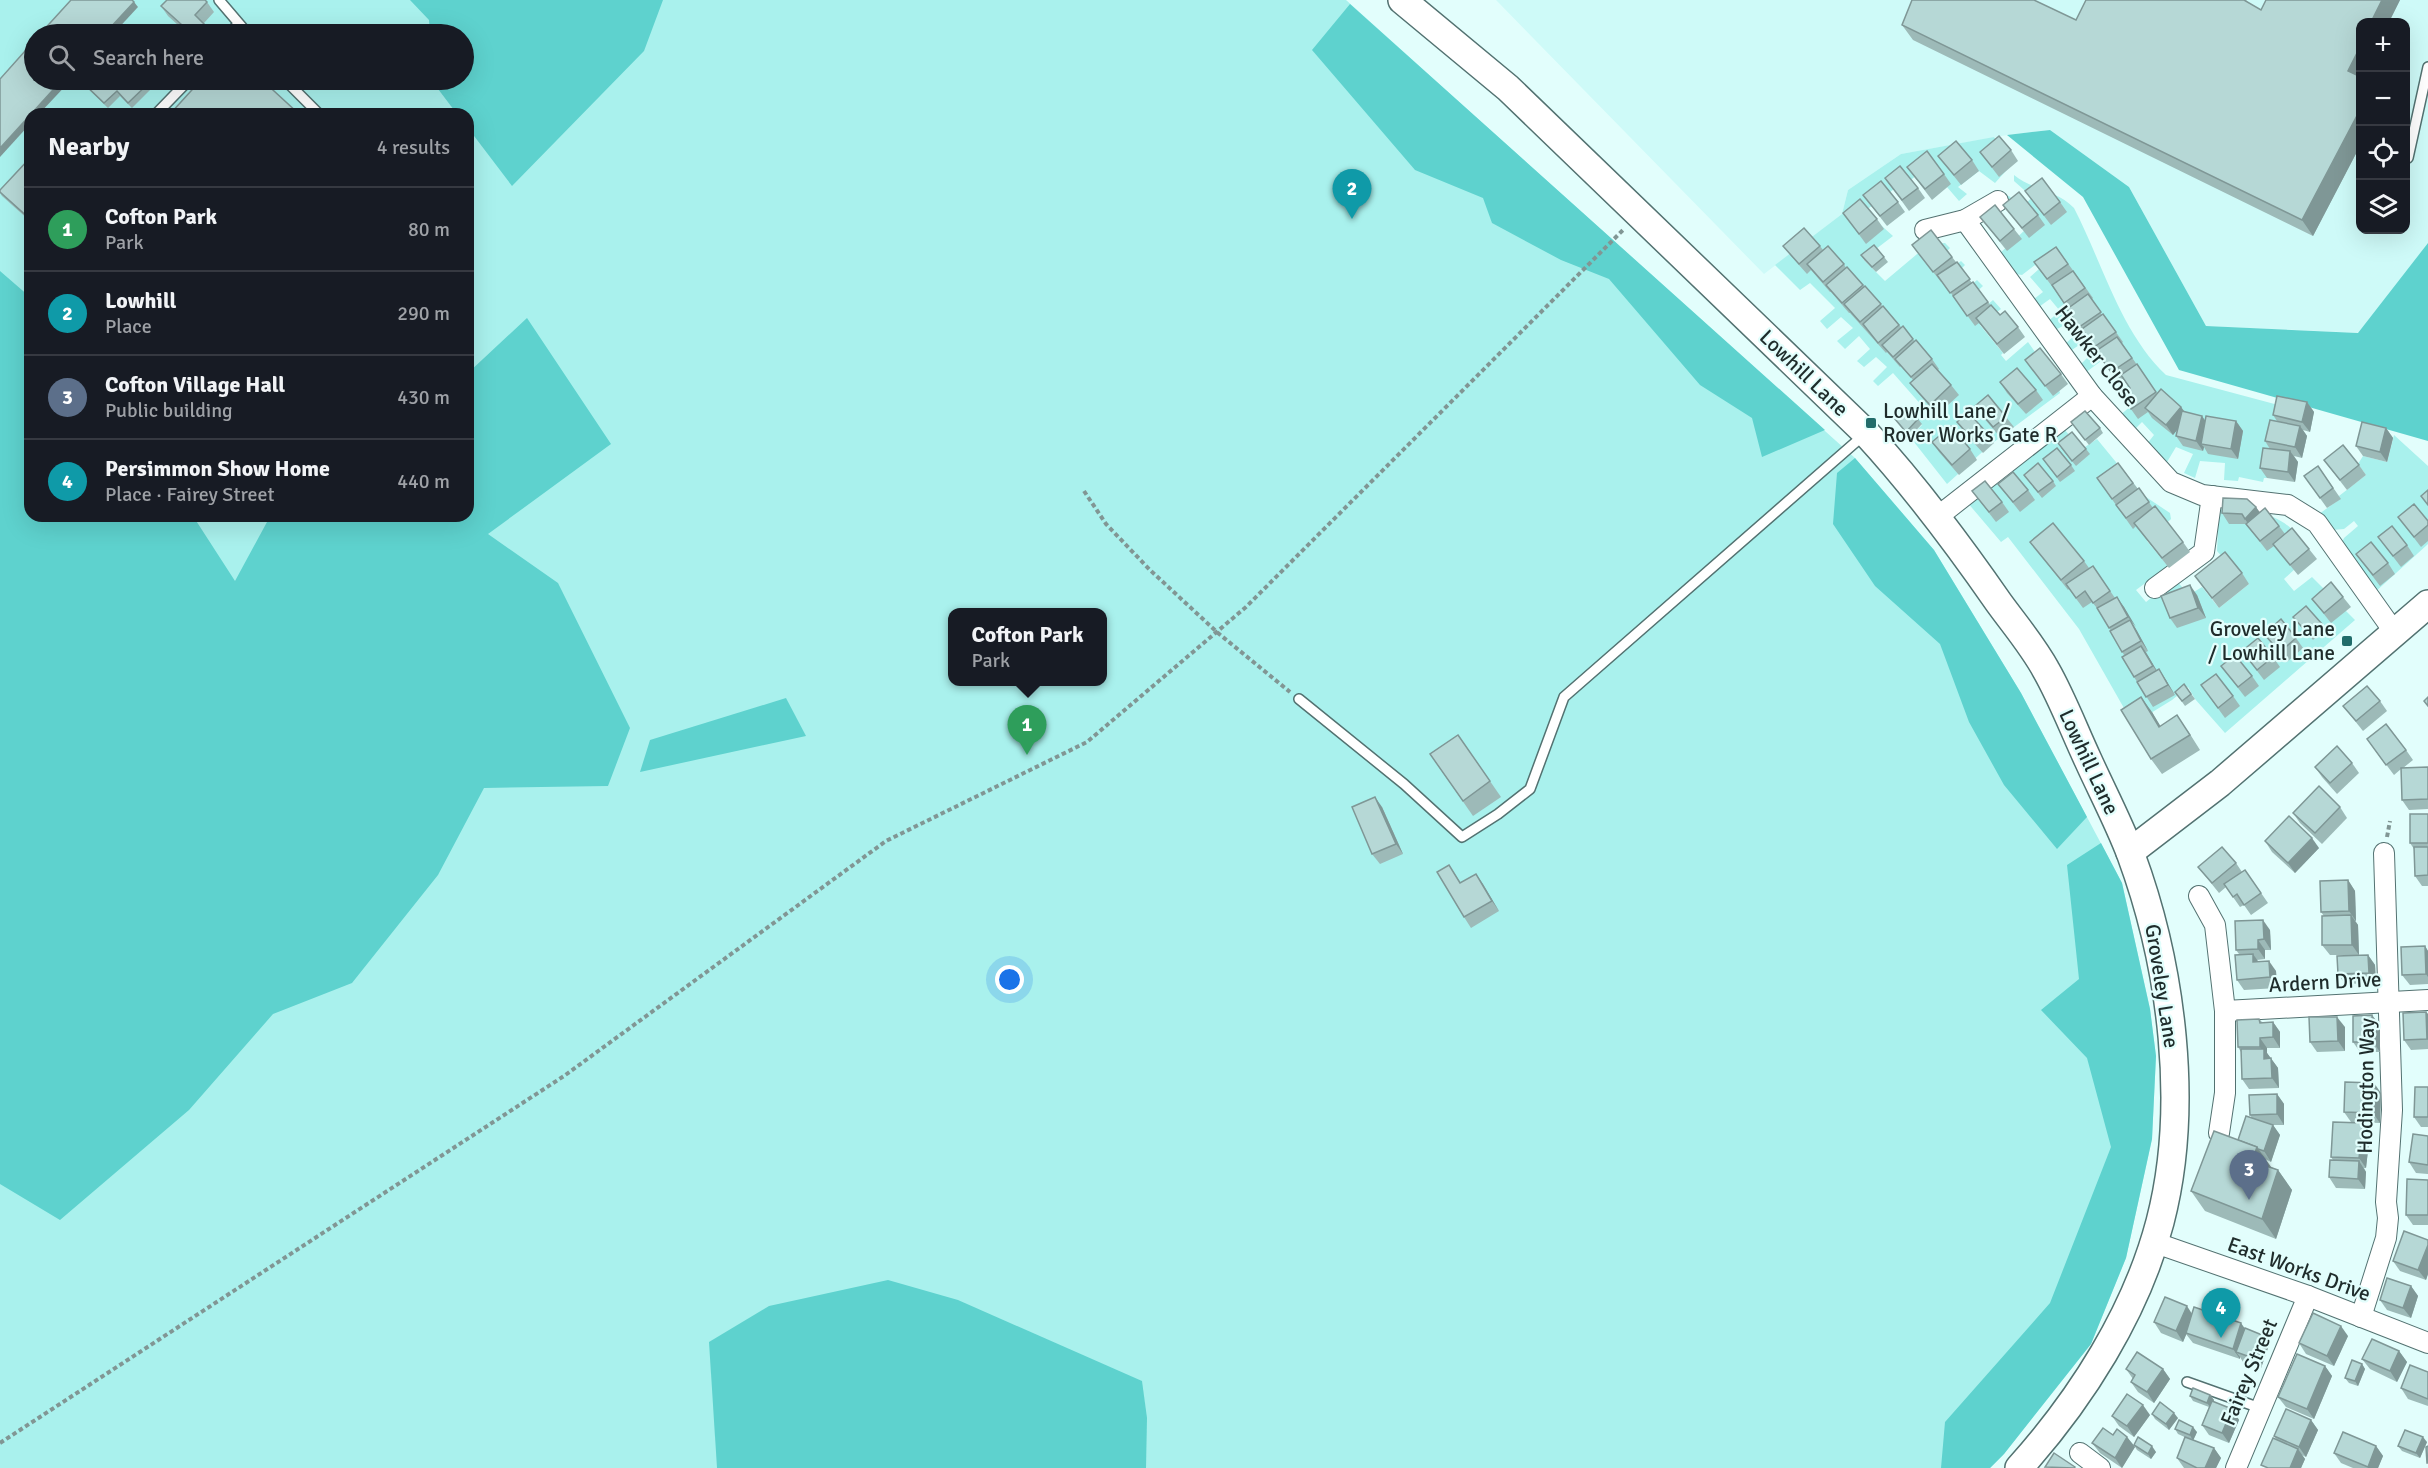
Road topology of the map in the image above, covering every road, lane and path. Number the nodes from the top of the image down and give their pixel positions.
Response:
1 (219, 0) edge
2 (1402, 0) edge
3 (238, 24) edge
4 (2428, 67) edge
5 (179, 90) edge
6 (295, 90) edge
7 (162, 108) edge
8 (313, 108) edge
9 (2410, 149) edge
10 (1998, 201) dead end
11 (1639, 214) junction
12 (1965, 220) junction
13 (1925, 230) dead end
14 (2092, 396) junction
15 (1866, 433) junction
16 (1084, 490) dead end
17 (2212, 496) junction
18 (1936, 518) junction
19 (2156, 588) dead end
20 (2428, 604) edge
21 (1218, 633) junction
22 (2395, 633) junction
23 (1299, 699) joint
24 (2130, 852) junction
25 (2384, 853) dead end
26 (2199, 896) dead end
27 (2428, 1000) edge
28 (2390, 1002) junction
29 (2225, 1011) junction
30 (2219, 1133) edge
31 (2153, 1242) junction
32 (2308, 1296) junction
33 (2361, 1317) junction
34 (2428, 1343) edge
35 (2187, 1382) dead end
36 (2260, 1408) junction
37 (0, 1443) edge
38 (2080, 1453) dead end
39 (2019, 1468) edge
40 (2100, 1468) edge
41 (2236, 1468) edge

1 - 3 lane
2 - 11 street, Lowhill Lane
4 - 9 lane
5 - 7 lane
6 - 8 lane
10 - 12 street
11 - 15 street, Lowhill Lane
11 - 21 path
12 - 13 street
12 - 14 street, Hawker Close
14 - 17 street, Hawker Close
14 - 18 street
15 - 18 street, Lowhill Lane
15 - 23 lane
16 - 21 path
17 - 19 street
17 - 22 street, Hawker Close
18 - 24 street, Lowhill Lane
20 - 22 street
21 - 23 path
21 - 37 path
22 - 24 street
24 - 31 street, Groveley Lane
25 - 28 street, Hodington Way
26 - 29 street
27 - 28 street, Ardern Drive
28 - 29 street, Ardern Drive
28 - 33 street, Hodington Way
29 - 30 street
31 - 32 street, East Works Drive
31 - 39 street, Groveley Lane
32 - 33 street, East Works Drive
32 - 36 street, Fairey Street
33 - 34 street, East Works Drive
35 - 36 lane
36 - 41 street, Fairey Street
38 - 40 street

